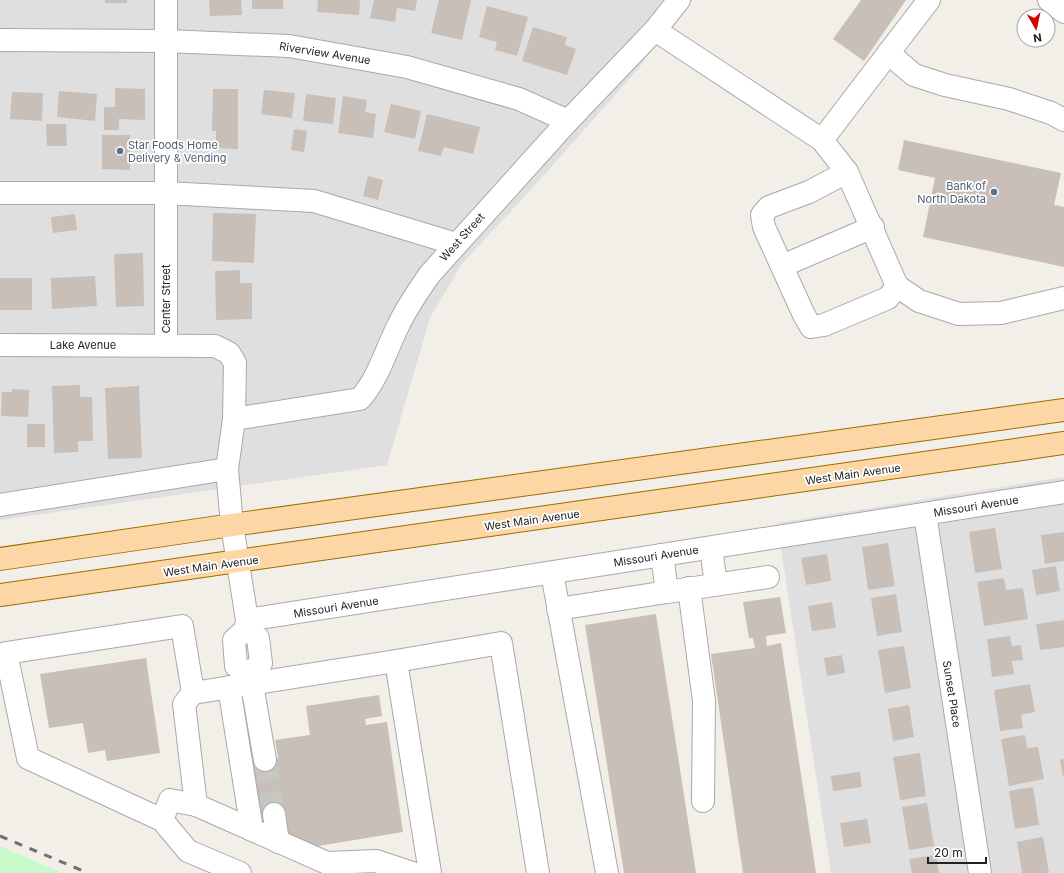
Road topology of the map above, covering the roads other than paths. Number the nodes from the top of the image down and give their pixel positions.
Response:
1 (166, 0) edge
2 (930, 0) edge
3 (1049, 0) edge
4 (672, 2) edge
5 (1064, 12) edge
6 (655, 30) junction
7 (0, 40) edge
8 (166, 41) junction
9 (888, 53) junction
10 (1064, 120) edge
11 (568, 121) junction
12 (822, 140) junction
13 (847, 172) junction
14 (0, 193) edge
15 (166, 193) junction
16 (873, 227) junction
17 (456, 244) junction
18 (782, 266) junction
19 (897, 286) junction
20 (1064, 298) edge
21 (0, 345) edge
22 (166, 345) junction
23 (1064, 410) edge
24 (234, 419) junction
25 (1064, 443) edge
26 (227, 469) junction
27 (1064, 492) edge
28 (0, 505) edge
29 (925, 514) junction
30 (232, 525) junction
31 (711, 548) junction
32 (662, 555) junction
33 (0, 559) edge
34 (238, 562) junction
35 (552, 573) junction
36 (768, 577) dead end
37 (716, 584) junction
38 (689, 588) junction
39 (667, 592) junction
40 (0, 595) edge
41 (558, 609) junction
42 (247, 625) junction
43 (396, 661) junction
44 (251, 678) junction
45 (229, 687) junction
46 (193, 693) junction
47 (265, 760) tunnel mouth
48 (703, 801) dead end
49 (196, 805) junction
50 (274, 814) tunnel mouth
51 (162, 820) junction
52 (252, 830) junction
53 (278, 842) junction
54 (240, 873) edge
55 (412, 873) edge
56 (430, 873) edge
57 (538, 873) edge
58 (607, 873) edge
59 (980, 873) edge

1 - 8 street, Center Street
2 - 9 street
3 - 5 street
4 - 6 street, West Street
6 - 11 street, West Street
6 - 12 street
7 - 8 street, Riverview Avenue
8 - 11 street, Riverview Avenue
8 - 15 street, Center Street
9 - 10 street
9 - 12 street
11 - 17 street, West Street
12 - 13 street
13 - 16 street
13 - 18 street
14 - 15 street
15 - 17 street
15 - 22 street, Center Street
16 - 18 street
16 - 19 street
17 - 24 street, West Street
18 - 19 street
19 - 20 street
21 - 22 street, Lake Avenue
22 - 24 street, Center Street
23 - 30 main road
24 - 26 street, Center Street
25 - 34 main road, West Main Avenue
26 - 28 street
26 - 30 street, Center Street
27 - 29 street, Missouri Avenue
29 - 31 street, Missouri Avenue
29 - 59 street, Sunset Place
30 - 33 main road
30 - 34 street, Center Street
31 - 32 street, Missouri Avenue
31 - 37 street
32 - 35 street, Missouri Avenue
32 - 39 street
34 - 40 main road, West Main Avenue
34 - 42 street, Center Street
35 - 41 street
35 - 42 street, Missouri Avenue
36 - 37 street
37 - 38 street
38 - 39 street
38 - 48 street
39 - 41 street
41 - 58 street
42 - 44 street
43 - 44 street
43 - 56 street
43 - 57 street
44 - 45 street
44 - 47 street
45 - 46 street
45 - 52 street
46 - 49 street
46 - 51 street
49 - 51 street
49 - 52 street
50 - 53 street
51 - 54 street
52 - 53 street
53 - 55 street

